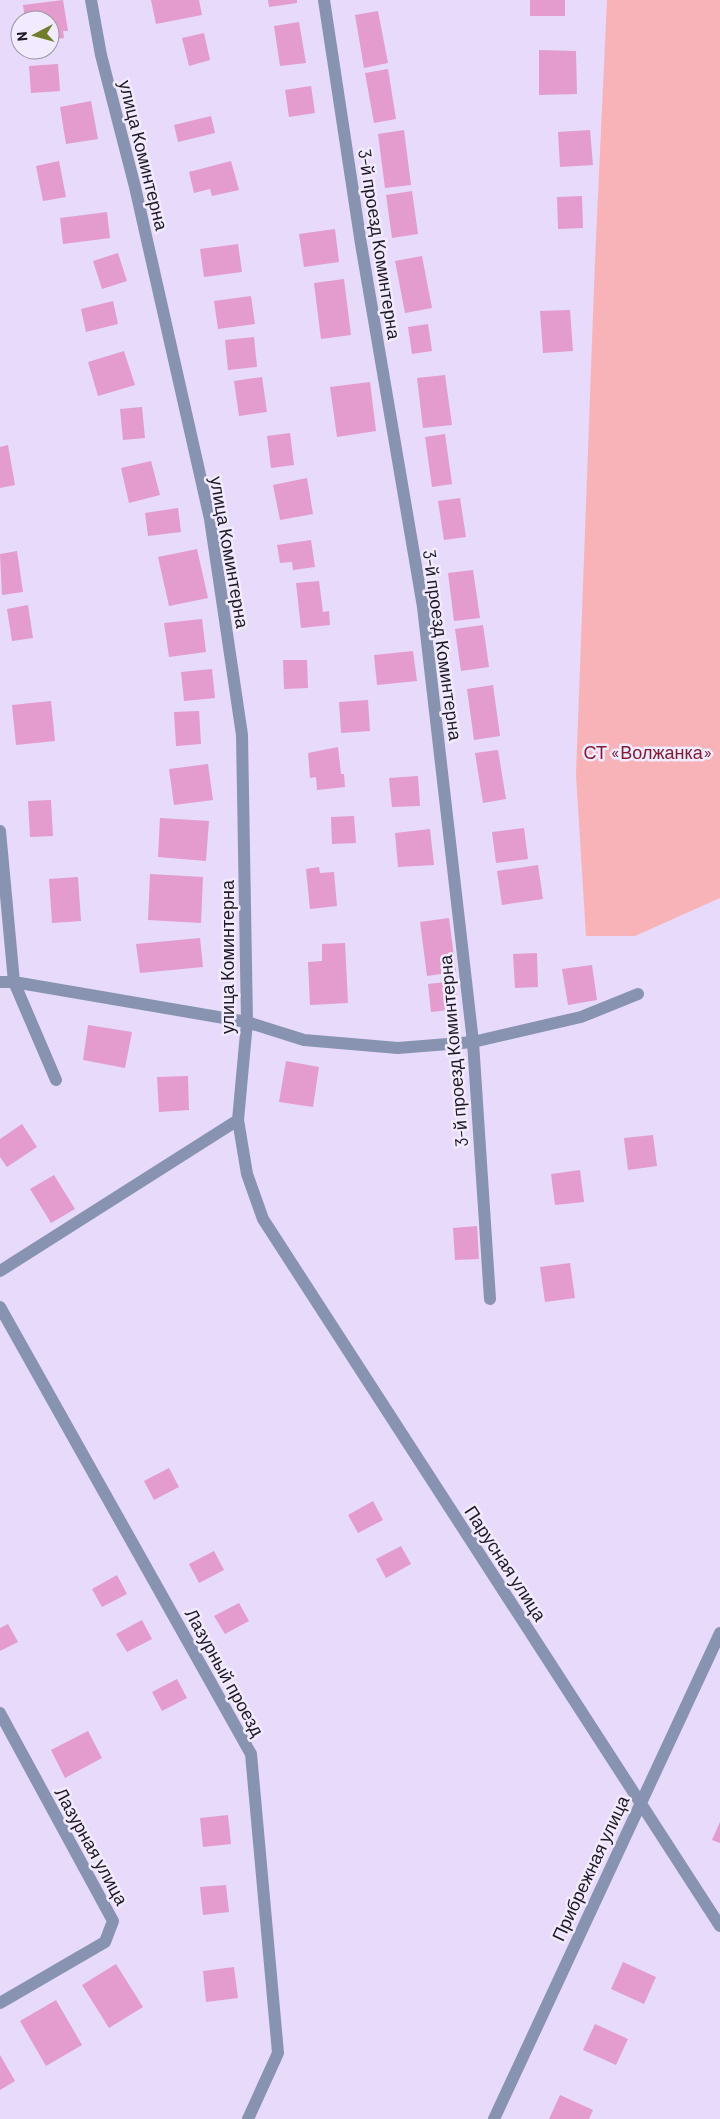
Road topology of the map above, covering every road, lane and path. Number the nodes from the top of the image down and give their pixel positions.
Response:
1 (91, 0) edge
2 (324, 0) edge
3 (0, 831) edge
4 (0, 982) edge
5 (14, 982) junction
6 (638, 994) dead end
7 (246, 1022) junction
8 (473, 1042) junction
9 (56, 1080) dead end
10 (238, 1120) junction
11 (263, 1219) joint
12 (0, 1270) edge
13 (490, 1299) dead end
14 (0, 1308) edge
15 (720, 1633) edge
16 (0, 1713) edge
17 (639, 1803) junction
18 (720, 1926) edge
19 (0, 2003) edge
20 (248, 2119) edge
21 (494, 2119) edge

1 - 7 street, улица Коминтерна
2 - 8 street, 3-й проезд Коминтерна
3 - 5 street
4 - 5 street
5 - 7 street
5 - 9 street
6 - 8 street
7 - 8 street
7 - 10 street, улица Коминтерна
8 - 13 street, 3-й проезд Коминтерна
10 - 11 street, улица Коминтерна
10 - 12 street
11 - 17 street, Парусная улица
14 - 20 street, Лазурный проезд
15 - 17 street, Прибрежная улица
16 - 19 street, Лазурная улица
17 - 18 street, Парусная улица
17 - 21 street, Прибрежная улица

